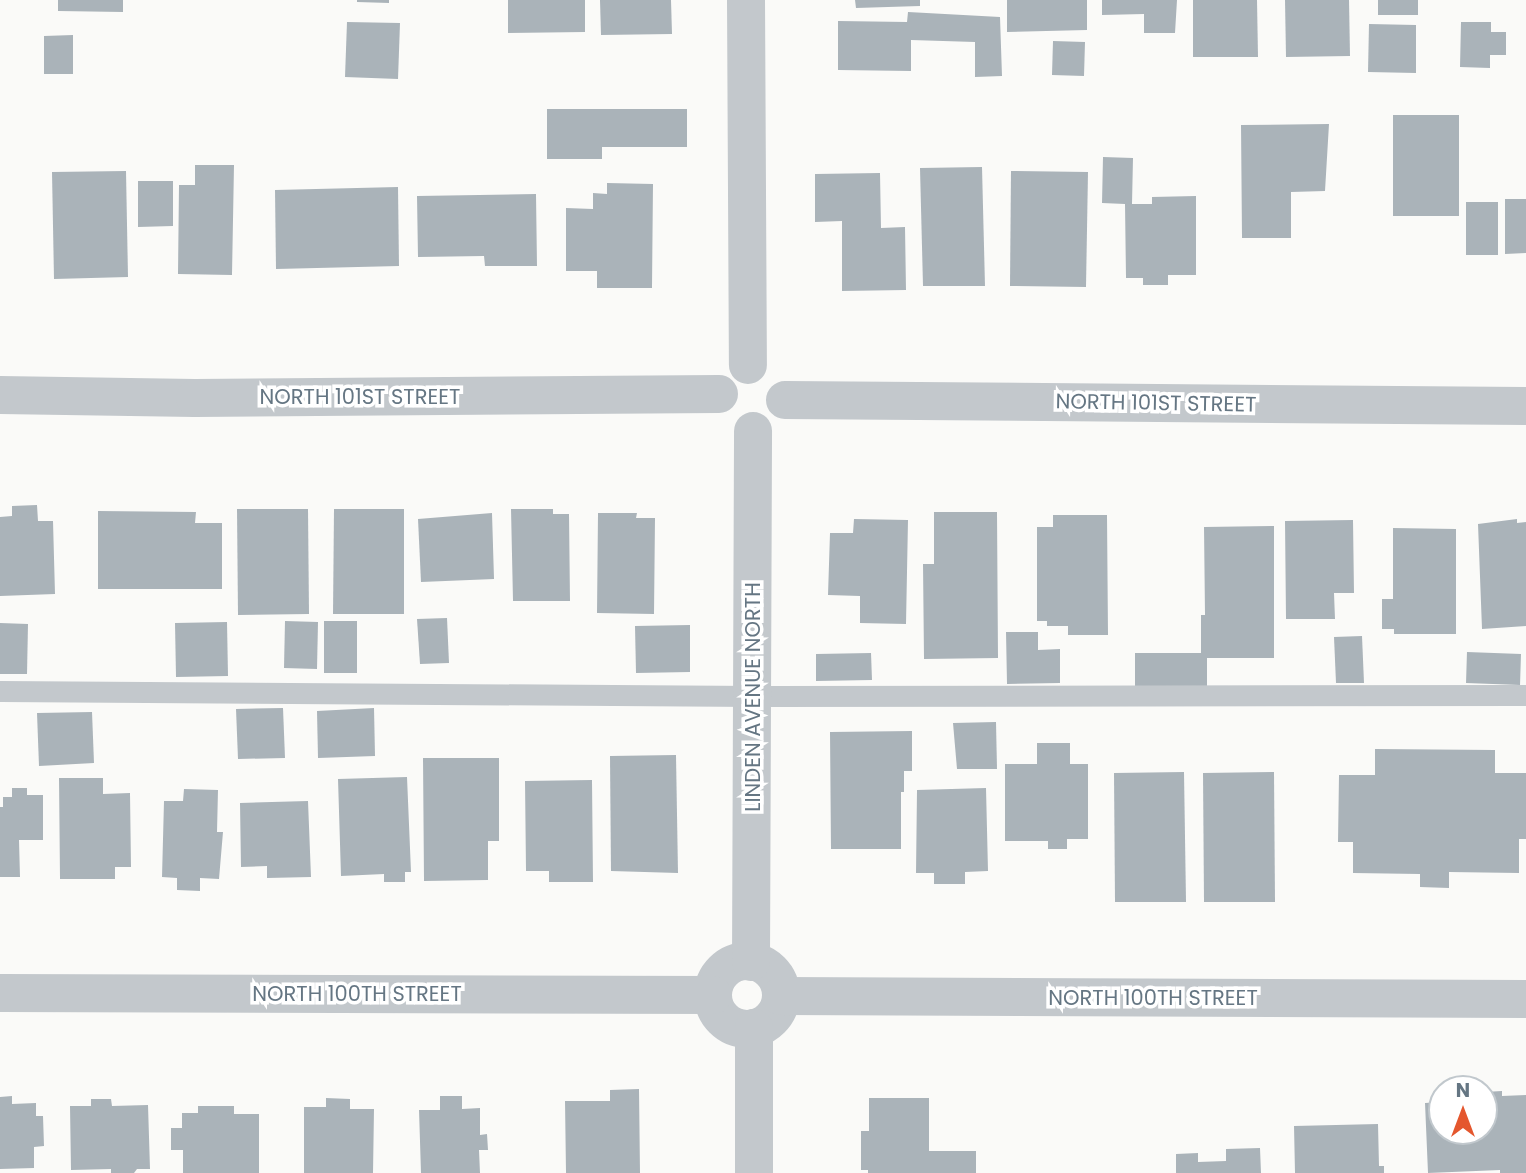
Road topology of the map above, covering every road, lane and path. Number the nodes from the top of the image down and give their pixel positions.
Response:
1 (746, 0) edge
2 (748, 365) junction
3 (719, 394) junction
4 (0, 395) edge
5 (785, 400) junction
6 (1526, 406) edge
7 (753, 431) junction
8 (0, 691) edge
9 (1526, 695) edge
10 (754, 696) junction
11 (751, 962) junction
12 (0, 993) edge
13 (713, 995) junction
14 (781, 996) junction
15 (1526, 999) edge
16 (754, 1028) junction
17 (754, 1173) edge

1 - 2 street
2 - 3 street
2 - 5 street
3 - 4 street, NORTH 101ST STREET
3 - 7 street
5 - 6 street, NORTH 101ST STREET
5 - 7 street
7 - 10 street, LINDEN AVENUE NORTH
8 - 10 lane
9 - 10 lane
10 - 11 street, LINDEN AVENUE NORTH
11 - 13 street
11 - 14 street
12 - 13 street, NORTH 100TH STREET
13 - 16 street
14 - 15 street, NORTH 100TH STREET
14 - 16 street
16 - 17 street

